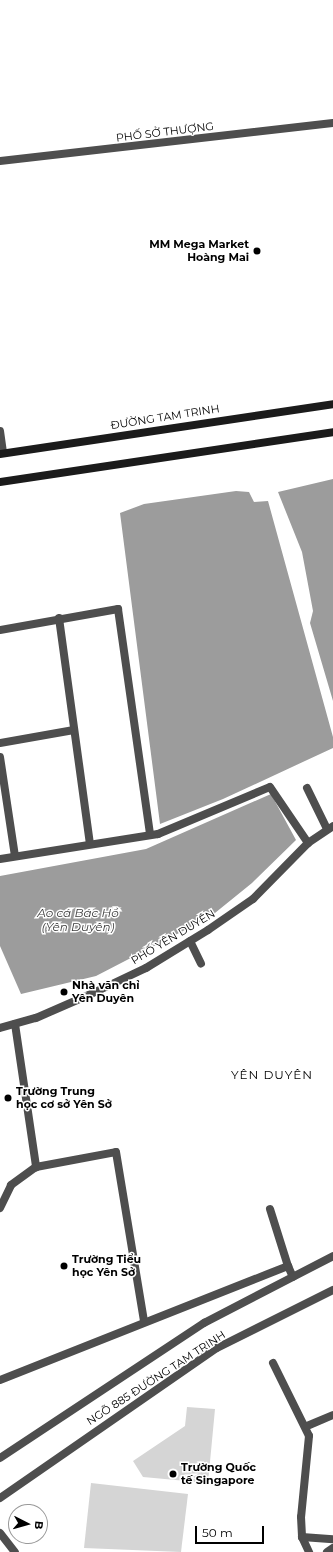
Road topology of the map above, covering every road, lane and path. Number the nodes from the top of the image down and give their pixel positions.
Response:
1 (333, 123) edge
2 (0, 161) edge
3 (333, 404) edge
4 (0, 431) edge
5 (333, 432) edge
6 (2, 453) edge
7 (0, 482) edge
8 (59, 618) junction
9 (0, 630) edge
10 (74, 730) junction
11 (0, 743) edge
12 (0, 757) edge
13 (307, 788) dead end
14 (330, 827) edge
15 (150, 835) junction
16 (308, 843) junction
17 (90, 844) junction
18 (14, 856) junction
19 (0, 859) edge
20 (190, 941) junction
21 (201, 964) dead end
22 (15, 1024) junction
23 (0, 1028) edge
24 (36, 1167) junction
25 (0, 1208) edge
26 (270, 1209) dead end
27 (333, 1256) edge
28 (288, 1266) junction
29 (293, 1277) junction
30 (333, 1290) edge
31 (144, 1321) junction
32 (273, 1363) dead end
33 (0, 1380) edge
34 (333, 1415) edge
35 (307, 1426) junction
36 (0, 1458) edge
37 (0, 1498) edge
38 (0, 1533) edge
39 (302, 1537) junction
40 (333, 1539) edge
41 (333, 1548) edge
42 (15, 1552) edge
43 (308, 1552) edge
44 (327, 1552) edge

1 - 2 street, PHỐ SỞ THƯỢNG
3 - 6 main road, ĐƯỜNG TAM TRINH
4 - 6 street
5 - 7 main road
8 - 9 street
8 - 10 street
8 - 15 street
10 - 11 street
10 - 17 street
12 - 18 street
13 - 14 street
14 - 16 street, PHỐ YÊN DUYÊN
15 - 16 street
15 - 17 street
16 - 20 street, PHỐ YÊN DUYÊN
17 - 18 street
18 - 19 street
20 - 21 street
20 - 22 street, PHỐ YÊN DUYÊN
22 - 23 street, PHỐ YÊN DUYÊN
22 - 24 street
24 - 25 street
24 - 31 street
26 - 28 street
27 - 29 street, NGÕ 885 ĐƯỜNG TAM TRINH
28 - 29 street
28 - 31 street
29 - 36 street, NGÕ 885 ĐƯỜNG TAM TRINH
30 - 37 street, NGÕ 885 ĐƯỜNG TAM TRINH
31 - 33 street
32 - 35 street
34 - 35 street
35 - 39 street
38 - 42 street
39 - 40 street
39 - 43 street
41 - 44 street

